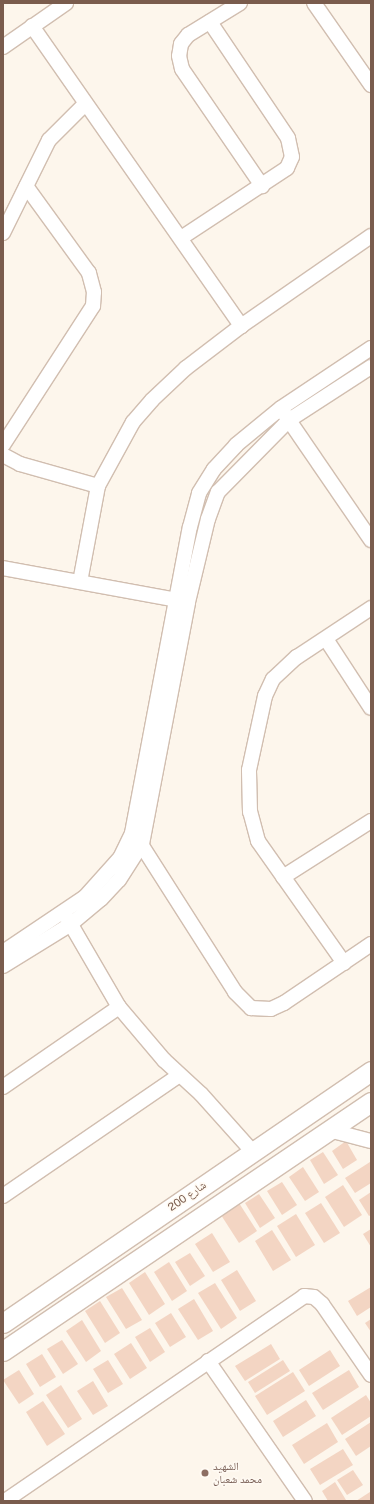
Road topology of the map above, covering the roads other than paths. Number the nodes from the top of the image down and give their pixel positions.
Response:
1 (66, 3) edge
2 (240, 3) edge
3 (314, 3) edge
4 (210, 22) junction
5 (32, 26) junction
6 (3, 47) edge
7 (371, 86) edge
8 (85, 104) junction
9 (26, 186) junction
10 (262, 186) junction
11 (3, 233) edge
12 (371, 236) edge
13 (181, 238) junction
14 (241, 326) junction
15 (371, 348) edge
16 (371, 367) edge
17 (281, 408) junction
18 (289, 420) junction
19 (3, 444) edge
20 (3, 455) edge
21 (98, 486) junction
22 (371, 540) edge
23 (3, 568) edge
24 (80, 582) junction
25 (174, 599) junction
26 (188, 602) junction
27 (371, 608) edge
28 (326, 639) junction
29 (371, 708) edge
30 (371, 821) edge
31 (132, 833) junction
32 (142, 844) junction
33 (283, 877) junction
34 (67, 918) junction
35 (371, 944) edge
36 (3, 952) edge
37 (344, 963) junction
38 (3, 966) edge
39 (119, 1006) junction
40 (371, 1071) edge
41 (180, 1074) junction
42 (3, 1087) edge
43 (371, 1102) edge
44 (329, 1130) junction
45 (371, 1141) edge
46 (252, 1151) junction
47 (3, 1196) edge
48 (143, 1227) junction
49 (157, 1247) junction
50 (3, 1323) edge
51 (3, 1351) edge
52 (208, 1361) junction
53 (371, 1375) edge
54 (5, 1501) edge
55 (305, 1501) edge

1 - 5 street
2 - 4 street
3 - 7 street
4 - 10 street
4 - 10 street
5 - 6 street
5 - 8 street
8 - 9 street
8 - 13 street
9 - 11 street
9 - 19 street
10 - 13 street
12 - 14 street
13 - 14 street
14 - 21 street
15 - 17 street
16 - 18 street
17 - 18 street
17 - 25 street
18 - 22 street
18 - 26 street
20 - 21 street
21 - 24 street
23 - 24 street
24 - 25 street
25 - 26 street
25 - 31 street
26 - 32 street
27 - 28 street
28 - 29 street
28 - 33 street
30 - 33 street
31 - 32 street
31 - 34 street
32 - 34 street
32 - 37 street
33 - 37 street
34 - 36 street
34 - 38 street
34 - 39 street
35 - 37 street
39 - 41 street
39 - 42 street
40 - 46 street, شارع 200
41 - 46 street
41 - 47 street
43 - 44 street
44 - 45 street
44 - 49 street
46 - 48 street, شارع 200
48 - 49 street
48 - 50 street, شارع 200
49 - 51 street
52 - 53 street
52 - 54 street
52 - 55 street

